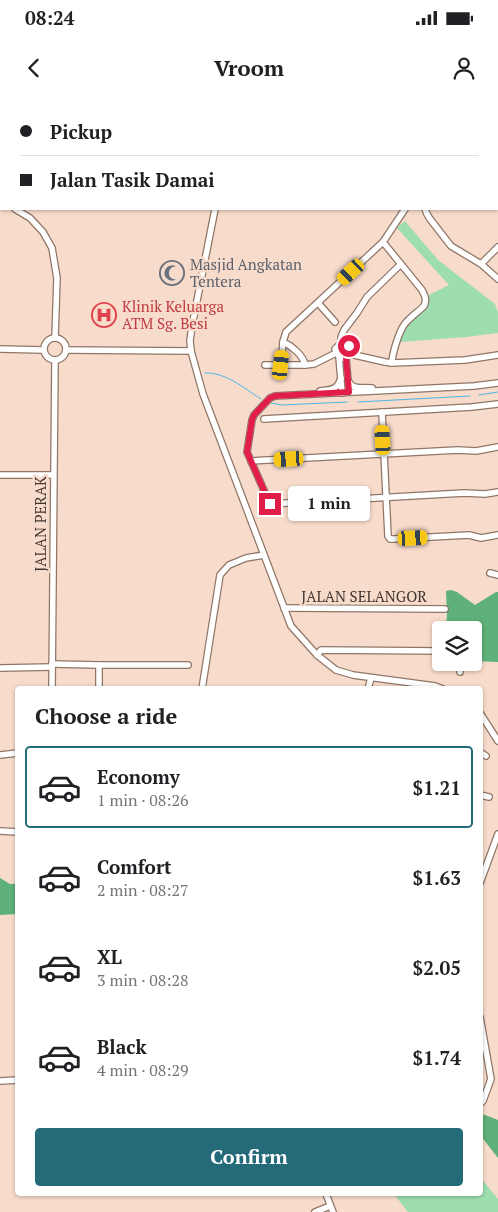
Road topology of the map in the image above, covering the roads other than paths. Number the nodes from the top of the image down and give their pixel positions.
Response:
1 (17, 210) edge
2 (215, 210) edge
3 (404, 210) edge
4 (425, 210) edge
5 (383, 242) junction
6 (498, 246) edge
7 (401, 264) junction
8 (481, 264) junction
9 (498, 279) edge
10 (318, 303) junction
11 (335, 322) dead end
12 (55, 338) junction
13 (283, 342) junction
14 (342, 343) junction
15 (0, 349) edge
16 (43, 350) junction
17 (66, 350) junction
18 (191, 351) junction
19 (337, 355) junction
20 (498, 355) edge
21 (348, 356) junction
22 (55, 360) junction
23 (392, 363) junction
24 (265, 365) dead end
25 (281, 365) junction
26 (305, 365) junction
27 (340, 378) junction
28 (348, 380) junction
29 (498, 383) edge
30 (379, 391) junction
31 (349, 392) junction
32 (342, 393) junction
33 (308, 394) junction
34 (498, 404) edge
35 (382, 412) junction
36 (264, 419) dead end
37 (498, 447) edge
38 (384, 454) junction
39 (251, 461) junction
40 (0, 475) edge
41 (53, 475) junction
42 (498, 492) edge
43 (386, 498) junction
44 (498, 535) edge
45 (264, 555) junction
46 (490, 573) dead end
47 (498, 575) edge
48 (284, 608) junction
49 (445, 609) dead end
50 (432, 651) edge
51 (316, 655) junction
52 (99, 665) junction
53 (188, 665) dead end
54 (52, 666) junction
55 (0, 668) edge
56 (371, 678) junction
57 (52, 686) edge
58 (99, 686) edge
59 (202, 686) edge
60 (369, 686) edge
61 (434, 686) edge
62 (483, 718) edge
63 (498, 741) edge
64 (15, 753) edge
65 (483, 754) edge
66 (0, 755) edge
67 (486, 756) dead end
68 (483, 796) edge
69 (489, 797) dead end
70 (0, 831) edge
71 (15, 832) edge
72 (498, 834) edge
73 (483, 874) edge
74 (483, 1036) edge
75 (15, 1080) edge
76 (0, 1082) edge
77 (483, 1101) edge
78 (327, 1196) edge
79 (332, 1209) edge
80 (315, 1212) edge

1 - 12 street
2 - 18 street
3 - 5 street
4 - 8 street
5 - 7 street
5 - 10 street
6 - 8 street
7 - 14 street
7 - 23 street
8 - 9 street
10 - 11 street
10 - 13 street
12 - 16 street
12 - 17 street
13 - 25 street
13 - 26 street
14 - 19 street
14 - 21 street
15 - 16 street
16 - 22 street
17 - 18 street
17 - 22 street
18 - 45 street
19 - 21 street
19 - 26 street
19 - 27 street
20 - 23 street
21 - 23 street
21 - 28 street
22 - 41 street, JALAN PERAK
24 - 25 street
25 - 26 street
27 - 32 street
27 - 33 street
28 - 30 street
28 - 31 street
29 - 30 street
30 - 31 street
31 - 32 street
32 - 33 street
33 - 39 street
34 - 35 street
35 - 36 street
35 - 38 street
37 - 38 street
38 - 39 street
38 - 43 street
39 - 43 street
40 - 41 street
41 - 54 street, JALAN PERAK
42 - 43 street
43 - 44 street
45 - 48 street
45 - 59 street
46 - 47 street
48 - 49 street, JALAN SELANGOR
48 - 51 street
50 - 51 street
51 - 56 street
52 - 53 street
52 - 54 street
52 - 58 street
54 - 55 street
54 - 57 street, JALAN PERAK
56 - 60 street
56 - 61 street
62 - 63 street
64 - 66 street
65 - 67 street
68 - 69 street
70 - 71 street
72 - 73 street
74 - 77 street
75 - 76 street
78 - 79 street
79 - 80 street

